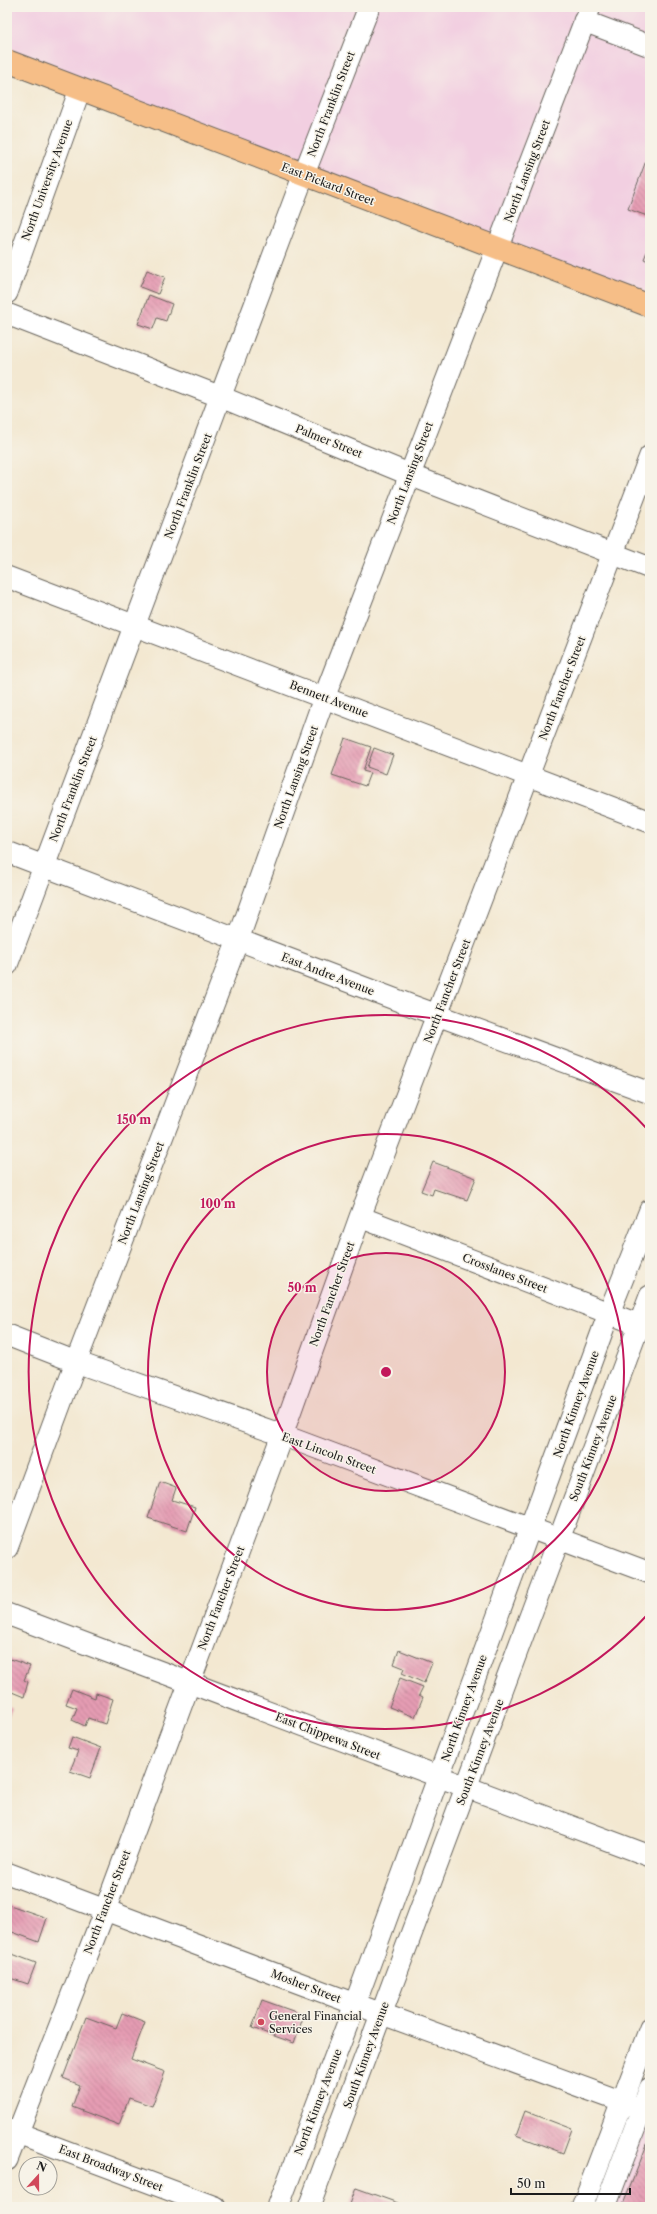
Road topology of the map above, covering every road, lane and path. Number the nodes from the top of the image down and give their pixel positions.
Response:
1 (369, 7) edge
2 (587, 14) edge
3 (650, 46) edge
4 (7, 61) edge
5 (80, 88) junction
6 (304, 174) junction
7 (498, 248) junction
8 (7, 293) edge
9 (650, 306) edge
10 (7, 314) edge
11 (221, 397) junction
12 (650, 456) edge
13 (410, 474) junction
14 (614, 555) junction
15 (650, 568) edge
16 (7, 577) edge
17 (134, 626) junction
18 (324, 698) junction
19 (529, 774) junction
20 (650, 822) edge
21 (7, 852) edge
22 (43, 866) junction
23 (238, 940) junction
24 (7, 965) edge
25 (437, 1016) junction
26 (650, 1093) edge
27 (650, 1210) edge
28 (360, 1217) junction
29 (650, 1296) edge
30 (609, 1313) junction
31 (645, 1327) edge
32 (7, 1335) edge
33 (76, 1362) junction
34 (282, 1435) junction
35 (530, 1528) junction
36 (559, 1539) junction
37 (7, 1548) edge
38 (650, 1573) edge
39 (7, 1614) edge
40 (189, 1683) junction
41 (439, 1777) junction
42 (466, 1787) junction
43 (650, 1856) edge
44 (7, 1873) edge
45 (105, 1910) junction
46 (355, 2004) junction
47 (381, 2014) junction
48 (650, 2028) edge
49 (650, 2088) edge
50 (622, 2102) junction
51 (646, 2111) edge
52 (12, 2131) edge
53 (7, 2160) edge
54 (215, 2207) edge
55 (278, 2207) edge
56 (309, 2207) edge
57 (582, 2207) edge
58 (605, 2207) edge

1 - 6 street, North Franklin Street
2 - 3 street
2 - 7 street, North Lansing Street
4 - 5 main road, East Pickard Street
5 - 6 main road, East Pickard Street
5 - 8 street, North University Avenue
6 - 7 main road, East Pickard Street
6 - 11 street, North Franklin Street
7 - 9 main road, East Pickard Street
7 - 13 street, North Lansing Street
10 - 11 street, Palmer Street
11 - 13 street, Palmer Street
11 - 17 street, North Franklin Street
12 - 14 street, North Fancher Street
13 - 14 street, Palmer Street
13 - 18 street, North Lansing Street
14 - 15 street, Palmer Street
14 - 19 street, North Fancher Street
16 - 17 street, Bennett Avenue
17 - 18 street, Bennett Avenue
17 - 22 street, North Franklin Street
18 - 19 street, Bennett Avenue
18 - 23 street, North Lansing Street
19 - 20 street, Bennett Avenue
19 - 25 street, North Fancher Street
21 - 22 street, East Andre Avenue
22 - 23 street, East Andre Avenue
22 - 24 street, North Franklin Street
23 - 25 street, East Andre Avenue
23 - 33 street, North Lansing Street
25 - 26 street, East Andre Avenue
25 - 28 street, North Fancher Street
27 - 30 street, North Kinney Avenue
28 - 30 street, Crosslanes Street
28 - 34 street, North Fancher Street
29 - 31 street, South Kinney Avenue
30 - 31 street, Crosslanes Street
30 - 35 street, North Kinney Avenue
31 - 36 street, South Kinney Avenue
32 - 33 street, East Lincoln Street
33 - 34 street, East Lincoln Street
33 - 37 street, North Lansing Street
34 - 35 street, East Lincoln Street
34 - 40 street, North Fancher Street
35 - 36 street, East Lincoln Street
35 - 41 street, North Kinney Avenue
36 - 38 street, East Lincoln Street
36 - 42 street, South Kinney Avenue
39 - 40 street, East Chippewa Street
40 - 41 street, East Chippewa Street
40 - 45 street, North Fancher Street
41 - 42 street, East Chippewa Street
41 - 46 street, North Kinney Avenue
42 - 43 street, East Chippewa Street
42 - 47 street, South Kinney Avenue
44 - 45 street, Mosher Street
45 - 46 street, Mosher Street
45 - 52 street, North Fancher Street
46 - 47 street, Mosher Street
46 - 55 street, North Kinney Avenue
47 - 50 street, Mosher Street
47 - 56 street, South Kinney Avenue
48 - 50 street
49 - 51 street
50 - 51 street, Mosher Street
50 - 57 street
51 - 58 street
52 - 53 street, North Fancher Street
52 - 54 street, East Broadway Street

